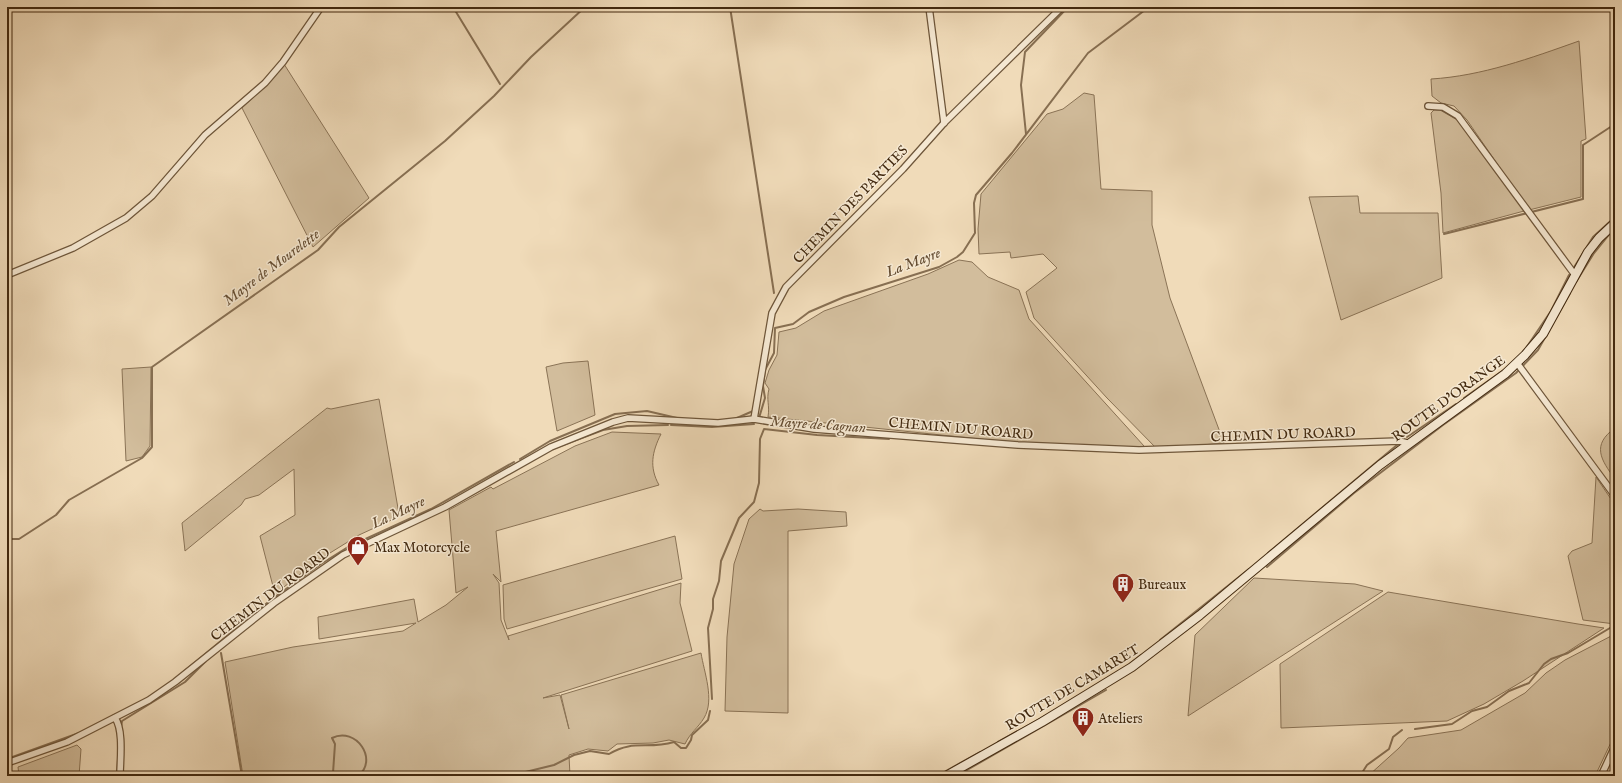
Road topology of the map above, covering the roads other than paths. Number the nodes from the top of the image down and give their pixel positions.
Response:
1 (321, 7) edge
2 (929, 7) edge
3 (1062, 7) edge
4 (1428, 106) dead end
5 (944, 123) junction
6 (1615, 223) edge
7 (1575, 275) junction
8 (7, 276) edge
9 (1517, 363) junction
10 (754, 419) junction
11 (1407, 443) junction
12 (1615, 496) edge
13 (1261, 564) joint
14 (115, 718) junction
15 (1615, 746) edge
16 (7, 763) edge
17 (950, 775) edge
18 (120, 776) edge
19 (1601, 776) edge

1 - 8 street
2 - 5 street
3 - 5 street, CHEMIN DES PARTIES
4 - 7 street
5 - 10 street, CHEMIN DES PARTIES
6 - 7 main road, ROUTE D'ORANGE
7 - 9 main road, ROUTE D'ORANGE
9 - 11 main road, ROUTE D'ORANGE
9 - 12 street
10 - 11 street, CHEMIN DU ROARD
10 - 14 street, CHEMIN DU ROARD
11 - 13 main road, ROUTE D'ORANGE
13 - 17 main road, ROUTE DE CAMARET
14 - 16 street, CHEMIN DU ROARD
14 - 18 street
15 - 19 street

